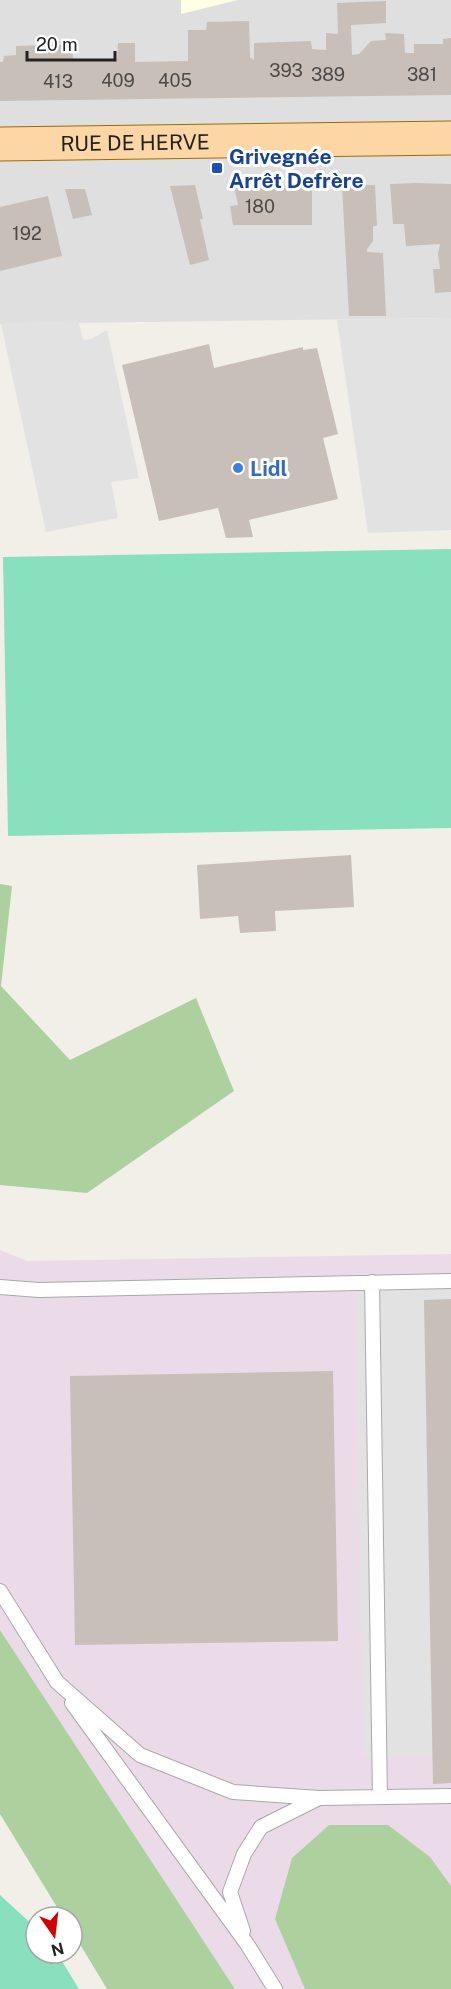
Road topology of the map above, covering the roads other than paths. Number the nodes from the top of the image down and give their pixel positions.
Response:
1 (451, 138) edge
2 (5, 150) edge
3 (451, 1281) edge
4 (372, 1282) junction
5 (0, 1287) edge
6 (0, 1591) edge
7 (57, 1682) junction
8 (451, 1796) edge
9 (380, 1797) junction
10 (319, 1798) junction
11 (247, 1944) junction
12 (275, 1989) edge

1 - 2 main road, RUE DE HERVE
3 - 4 lane
4 - 5 lane
4 - 9 lane
6 - 7 lane
7 - 10 lane
7 - 11 lane
8 - 9 lane
9 - 10 lane
10 - 11 lane
11 - 12 lane

